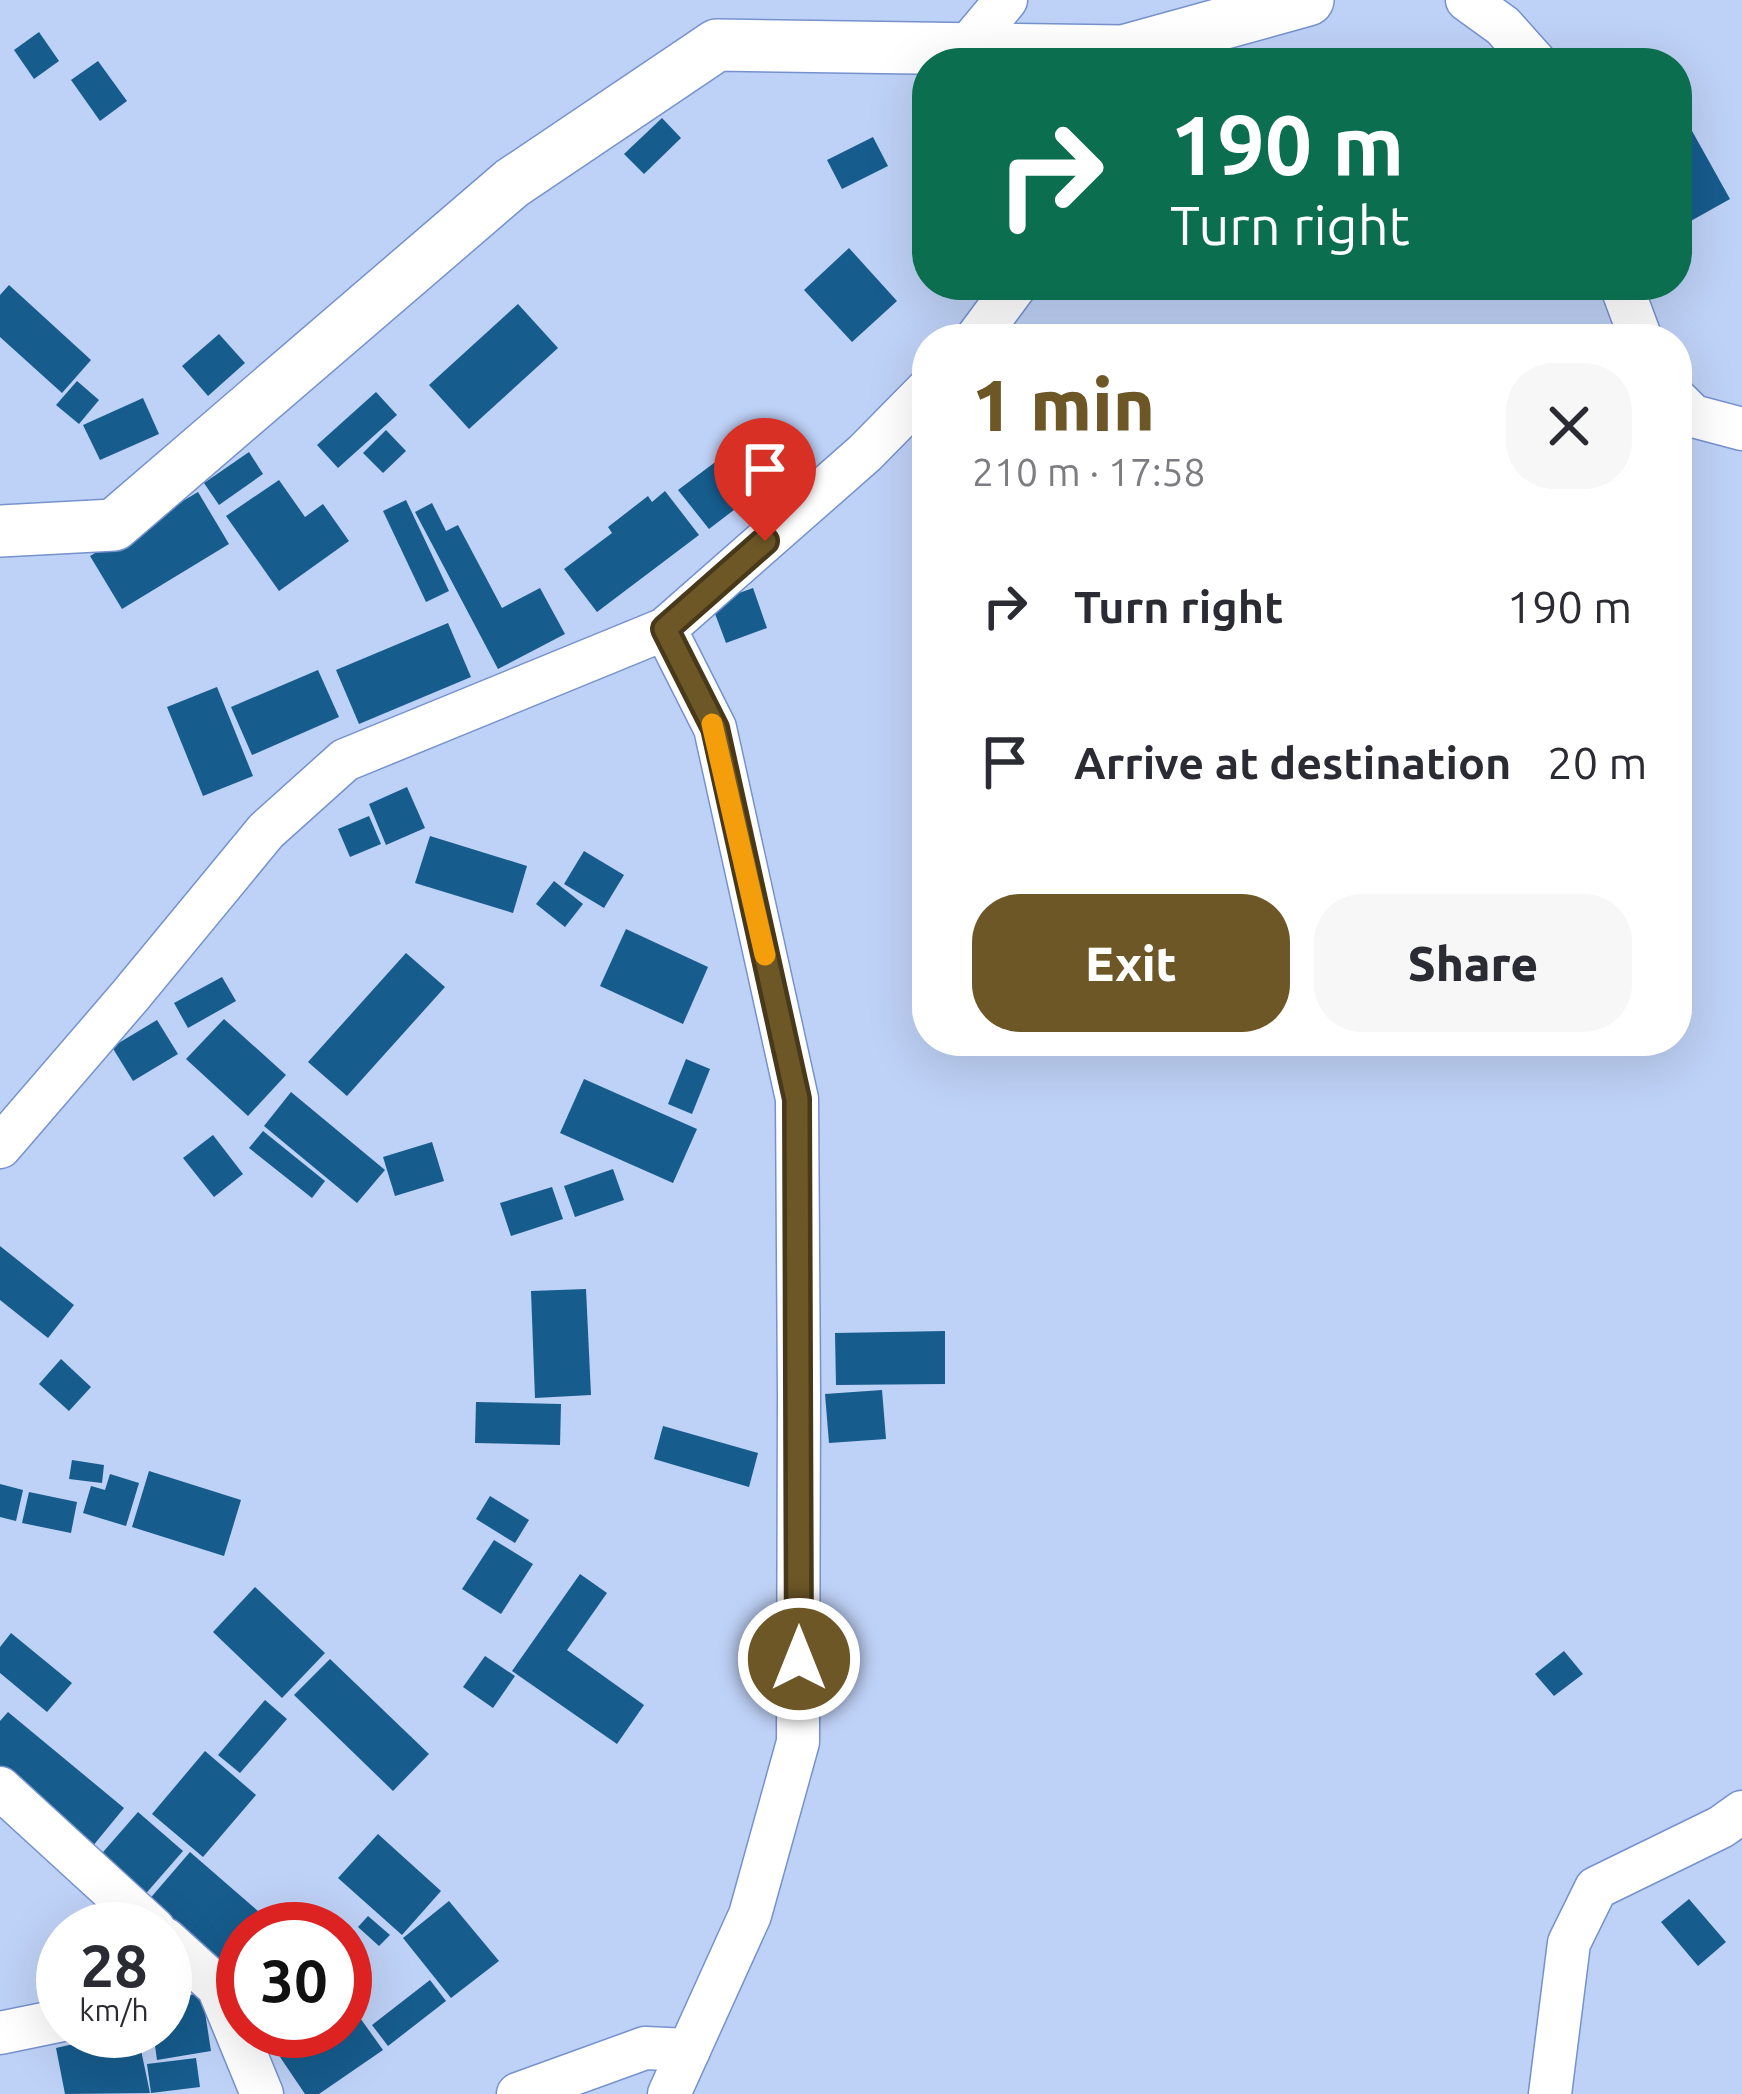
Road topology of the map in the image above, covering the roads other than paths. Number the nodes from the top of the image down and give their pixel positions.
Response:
1 (1006, 0) edge
2 (1308, 0) edge
3 (1467, 0) edge
4 (912, 48) edge
5 (966, 48) edge
6 (1150, 48) edge
7 (1523, 48) edge
8 (912, 406) edge
9 (1692, 414) edge
10 (1742, 429) edge
11 (0, 531) edge
12 (665, 629) junction
13 (0, 1147) edge
14 (0, 1788) edge
15 (1742, 1812) edge
16 (125, 1902) edge
17 (192, 1972) edge
18 (36, 2026) edge
19 (0, 2033) edge
20 (689, 2050) junction
21 (262, 2094) edge
22 (518, 2094) edge
23 (669, 2094) edge
24 (1550, 2094) edge

1 - 5 street
2 - 6 street
3 - 7 street
4 - 11 street
8 - 12 street
9 - 10 street
12 - 13 street
12 - 20 street
14 - 16 street
15 - 24 street
17 - 21 street
18 - 19 street
20 - 22 street
20 - 23 street

